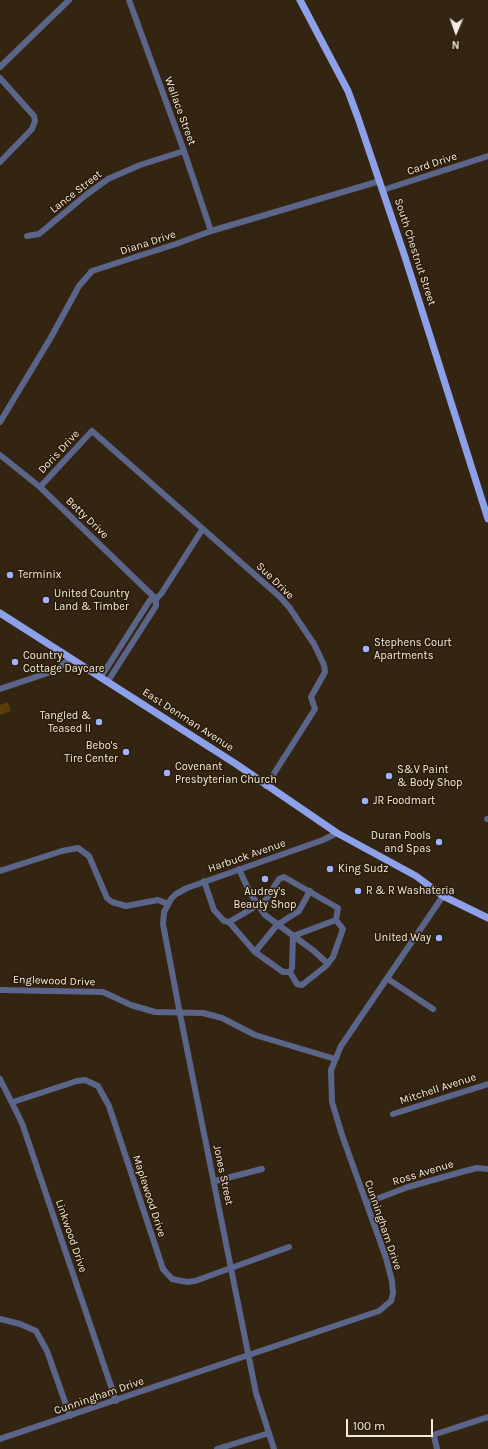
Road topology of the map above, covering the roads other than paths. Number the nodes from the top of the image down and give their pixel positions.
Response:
1 (70, 0) edge
2 (129, 0) edge
3 (300, 0) edge
4 (0, 67) edge
5 (0, 78) edge
6 (184, 151) junction
7 (488, 156) edge
8 (0, 162) edge
9 (380, 181) junction
10 (383, 190) junction
11 (211, 230) junction
12 (27, 236) dead end
13 (0, 422) edge
14 (92, 431) joint
15 (0, 455) edge
16 (40, 487) junction
17 (488, 519) edge
18 (202, 530) junction
19 (156, 598) junction
20 (0, 613) edge
21 (70, 658) junction
22 (101, 677) junction
23 (108, 681) junction
24 (0, 689) edge
25 (266, 786) junction
26 (337, 833) junction
27 (239, 869) junction
28 (0, 871) edge
29 (204, 881) junction
30 (310, 891) junction
31 (443, 896) junction
32 (168, 904) junction
33 (257, 906) junction
34 (488, 918) edge
35 (336, 920) junction
36 (229, 922) junction
37 (277, 925) junction
38 (293, 936) junction
39 (255, 952) junction
40 (328, 964) junction
41 (290, 972) junction
42 (388, 979) junction
43 (0, 990) edge
44 (433, 1009) dead end
45 (180, 1014) junction
46 (335, 1059) junction
47 (0, 1080) edge
48 (488, 1084) edge
49 (13, 1102) junction
50 (394, 1114) dead end
51 (262, 1169) dead end
52 (488, 1169) edge
53 (214, 1181) junction
54 (366, 1203) junction
55 (289, 1247) dead end
56 (231, 1268) junction
57 (0, 1319) edge
58 (249, 1355) junction
59 (116, 1401) junction
60 (70, 1416) junction
61 (488, 1417) edge
62 (269, 1433) junction
63 (0, 1439) edge
64 (217, 1449) edge
65 (274, 1449) edge
66 (437, 1449) edge

1 - 4 street
2 - 6 street, Wallace Street
3 - 9 main road, South Chestnut Street
5 - 8 street
6 - 11 street, Wallace Street
6 - 12 street, Lance Street
7 - 10 street, Card Drive
9 - 10 main road, South Chestnut Street
9 - 11 street, Diana Drive
10 - 17 main road, South Chestnut Street
11 - 13 street, Diana Drive
14 - 16 street, Doris Drive
14 - 18 street, Sue Drive
15 - 16 street, Betty Drive
16 - 19 street, Betty Drive
18 - 19 street
18 - 25 street, Sue Drive
19 - 22 street
19 - 23 street
20 - 21 main road, East Denman Avenue
21 - 22 main road, East Denman Avenue
21 - 24 street
22 - 23 main road, East Denman Avenue
23 - 25 main road, East Denman Avenue
25 - 26 main road, East Denman Avenue
26 - 27 street, Harbuck Avenue
26 - 31 main road, East Denman Avenue
27 - 29 street, Harbuck Avenue
27 - 33 street
28 - 32 street
29 - 32 street, Harbuck Avenue
29 - 36 street
30 - 33 street
30 - 35 street
30 - 37 street
31 - 34 main road, East Denman Avenue
31 - 42 street, Cunningham Drive
32 - 45 street, Jones Street
33 - 36 street
33 - 37 street
35 - 38 street
35 - 40 street
36 - 39 street
37 - 38 street
37 - 39 street
38 - 40 street
38 - 41 street
39 - 41 street
40 - 41 street
42 - 44 street
42 - 46 street, Cunningham Drive
43 - 45 street, Englewood Drive
45 - 46 street, Englewood Drive
45 - 53 street, Jones Street
46 - 54 street, Cunningham Drive
47 - 49 street, Linkwood Drive
48 - 50 street, Mitchell Avenue
49 - 56 street, Maplewood Drive
49 - 59 street, Linkwood Drive
51 - 53 street
52 - 54 street, Ross Avenue
53 - 56 street, Jones Street
54 - 58 street, Cunningham Drive
55 - 56 street, Maplewood Drive
56 - 58 street, Jones Street
57 - 60 street
58 - 59 street, Cunningham Drive
58 - 62 street, Jones Street
59 - 60 street, Cunningham Drive
60 - 63 street, Cunningham Drive
61 - 66 street
62 - 64 street
62 - 65 street, Jones Street

